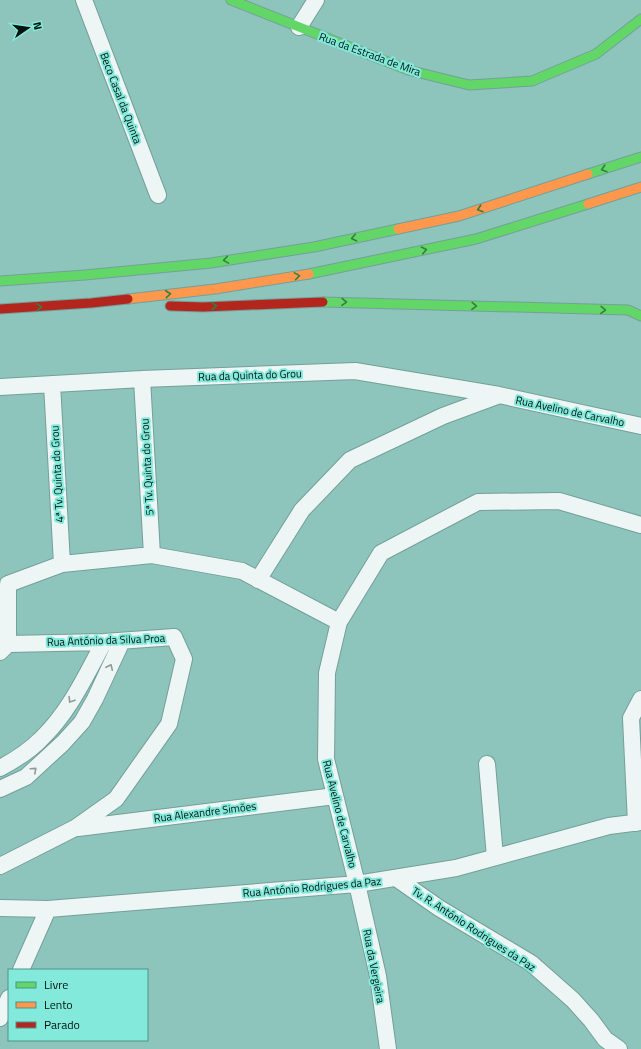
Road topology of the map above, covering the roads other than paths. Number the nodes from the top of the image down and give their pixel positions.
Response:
1 (84, 0) edge
2 (231, 0) edge
3 (316, 0) edge
4 (641, 19) edge
5 (299, 27) junction
6 (641, 157) edge
7 (641, 187) edge
8 (158, 195) dead end
9 (0, 281) edge
10 (91, 303) junction
11 (0, 309) edge
12 (641, 316) edge
13 (142, 379) junction
14 (52, 384) junction
15 (0, 387) edge
16 (499, 395) junction
17 (641, 426) edge
18 (641, 525) edge
19 (152, 555) junction
20 (62, 564) junction
21 (258, 580) junction
22 (340, 622) junction
23 (122, 641) junction
24 (104, 642) junction
25 (4, 648) edge
26 (641, 699) edge
27 (487, 764) dead end
28 (0, 768) edge
29 (0, 789) edge
30 (335, 796) junction
31 (638, 823) edge
32 (75, 828) junction
33 (495, 857) junction
34 (0, 866) edge
35 (396, 878) junction
36 (357, 884) junction
37 (0, 908) edge
38 (48, 909) junction
39 (21, 969) edge
40 (8, 1000) edge
41 (0, 1018) edge
42 (388, 1049) edge
43 (619, 1049) edge

1 - 8 street, Beco Casal da Quinta
2 - 5 main road, Rua da Estrada de Mira
3 - 5 street
4 - 5 main road, Rua da Estrada de Mira
6 -> 9 main road
10 -> 7 main road
11 -> 10 main road
10 -> 12 main road
13 - 14 street, Rua da Quinta do Grou
13 - 16 street, Rua da Quinta do Grou
13 - 19 street, 5ª Tv. Quinta do Grou
14 - 15 street, Rua da Quinta do Grou
14 - 20 street, 4ª Tv. Quinta do Grou
16 - 17 street, Rua Avelino de Carvalho
16 - 21 street
18 - 22 street, Rua Avelino de Carvalho
19 - 20 street
19 - 21 street
20 - 25 street
21 - 22 street
22 - 30 street, Rua Avelino de Carvalho
23 - 24 street, Rua António da Silva Proa
29 -> 23 street
23 - 32 street, Rua António da Silva Proa
24 - 25 street, Rua António da Silva Proa
24 -> 28 street
26 - 31 street
27 - 33 street
30 - 32 street, Rua Alexandre Simões
30 - 36 street, Rua Avelino de Carvalho
31 - 33 street, Rua António Rodrigues da Paz
32 - 34 street, Rua António da Silva Proa
33 - 35 street, Rua António Rodrigues da Paz
35 - 36 street, Rua António Rodrigues da Paz
35 - 43 street, Tv. R. António Rodrigues da Paz
36 - 38 street, Rua António Rodrigues da Paz
36 - 42 street, Rua da Vergieira
37 - 38 street, Rua António Rodrigues da Paz
38 - 39 street
40 - 41 street

